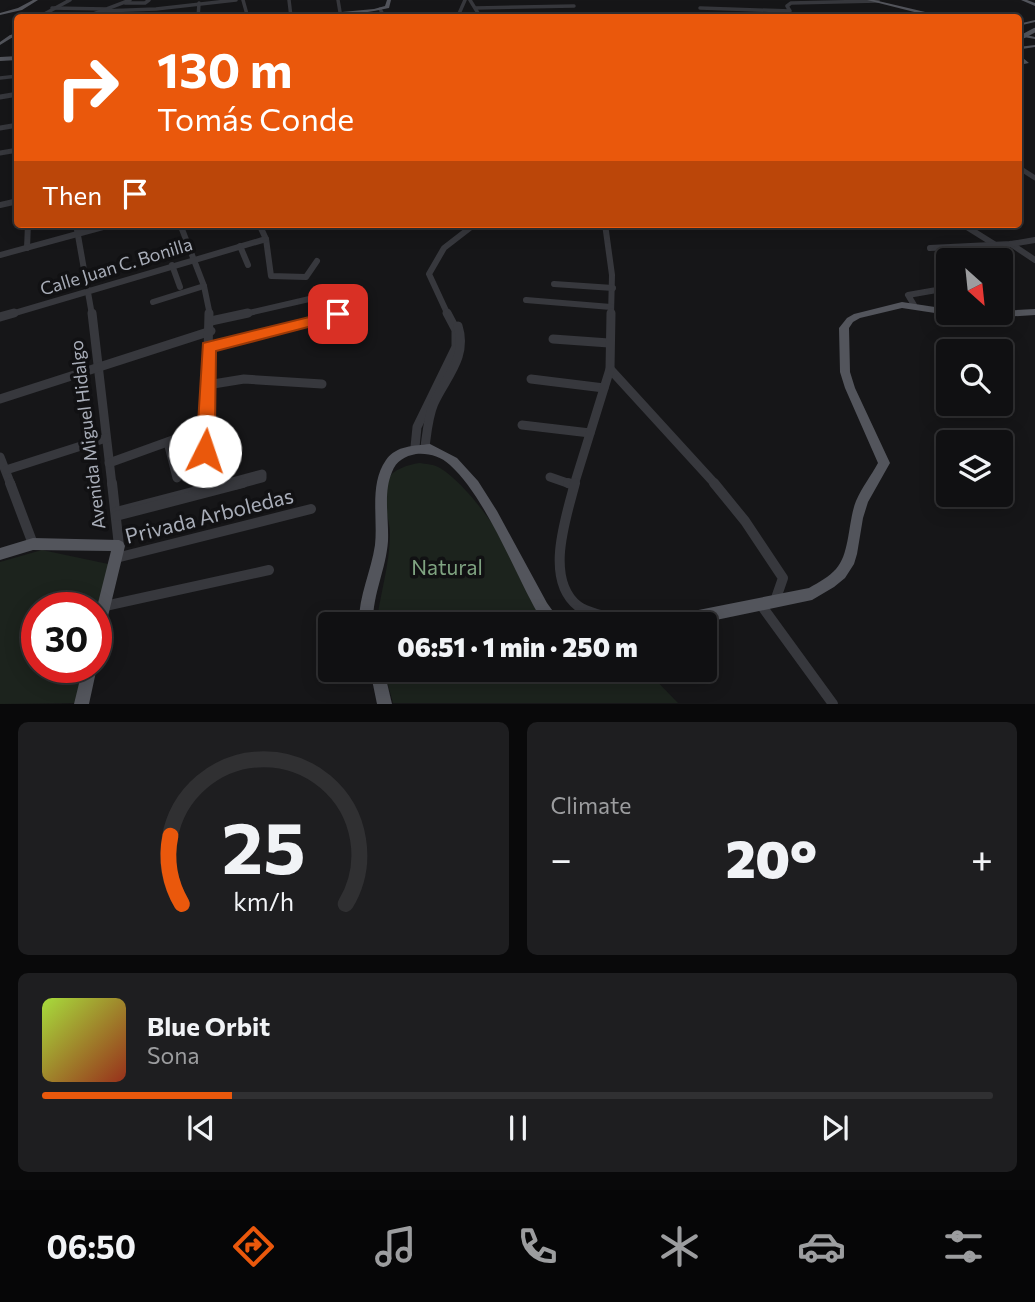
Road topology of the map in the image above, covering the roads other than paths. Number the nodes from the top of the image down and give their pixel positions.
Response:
1 (36, 0) edge
2 (70, 0) edge
3 (130, 0) edge
4 (200, 0) edge
5 (236, 0) edge
6 (338, 0) edge
7 (388, 0) edge
8 (467, 0) edge
9 (1023, 0) edge
10 (877, 1) edge
11 (146, 2) edge
12 (220, 2) edge
13 (122, 3) junction
14 (702, 5) dead end
15 (1035, 5) edge
16 (197, 6) junction
17 (574, 6) dead end
18 (566, 7) junction
19 (52, 8) junction
20 (476, 8) junction
21 (109, 9) junction
22 (156, 9) junction
23 (219, 9) dead end
24 (102, 11) junction
25 (379, 12) edge
26 (572, 13) dead end
27 (43, 14) edge
28 (94, 14) edge
29 (152, 14) edge
30 (198, 14) edge
31 (340, 14) edge
32 (479, 14) edge
33 (924, 14) edge
34 (930, 14) edge
35 (938, 14) edge
36 (0, 15) edge
37 (28, 228) edge
38 (182, 228) edge
39 (261, 228) edge
40 (472, 228) edge
41 (606, 228) edge
42 (968, 228) edge
43 (77, 229) edge
44 (266, 239) junction
45 (1035, 240) edge
46 (994, 244) junction
47 (1011, 244) junction
48 (240, 246) junction
49 (27, 248) junction
50 (930, 248) dead end
51 (0, 255) edge
52 (194, 259) junction
53 (1035, 260) edge
54 (317, 261) dead end
55 (172, 265) junction
56 (248, 265) dead end
57 (554, 284) dead end
58 (204, 286) junction
59 (180, 287) dead end
60 (613, 288) junction
61 (936, 290) edge
62 (89, 291) junction
63 (331, 294) dead end
64 (526, 300) dead end
65 (153, 302) dead end
66 (914, 305) junction
67 (611, 307) junction
68 (936, 310) edge
69 (1035, 312) edge
70 (1013, 313) edge
71 (338, 314) dead end
72 (0, 317) edge
73 (211, 321) junction
74 (211, 331) junction
75 (553, 339) dead end
76 (609, 344) junction
77 (208, 347) junction
78 (98, 369) junction
79 (610, 369) junction
80 (531, 379) dead end
81 (322, 384) dead end
82 (207, 386) junction
83 (604, 388) junction
84 (0, 399) edge
85 (522, 425) dead end
86 (203, 429) junction
87 (590, 433) junction
88 (106, 438) junction
89 (168, 442) junction
90 (420, 447) junction
91 (205, 451) dead end
92 (0, 457) edge
93 (109, 463) junction
94 (6, 471) junction
95 (177, 478) dead end
96 (550, 478) dead end
97 (574, 485) junction
98 (311, 509) dead end
99 (116, 514) junction
100 (39, 544) junction
101 (118, 552) junction
102 (0, 554) edge
103 (268, 570) dead end
104 (108, 592) edge
105 (768, 603) junction
106 (112, 604) edge
107 (364, 612) edge
108 (547, 612) edge
109 (595, 612) edge
110 (717, 613) edge
111 (380, 682) edge
112 (86, 683) edge
113 (81, 704) edge
114 (385, 704) edge
115 (833, 704) edge

1 - 36 main road
2 - 19 street
3 - 13 street
4 - 16 street
5 - 12 street
6 - 31 street
7 - 25 main road
8 - 20 street
9 - 15 main road
10 - 14 street
10 - 33 main road
10 - 34 main road
10 - 35 main road
11 - 13 street
12 - 16 street
12 - 23 street
13 - 21 street
16 - 22 street
16 - 30 street
17 - 18 street
18 - 20 street
18 - 26 street
19 - 21 street
19 - 27 street
20 - 32 street
21 - 24 street
22 - 24 street
22 - 29 street
24 - 28 street
25 - 31 main road
37 - 49 street
38 - 52 street
39 - 44 street
40 - 90 street
41 - 60 street
42 - 46 street
43 - 49 street
43 - 62 street, Avenida Miguel Hidalgo
44 - 48 street, Calle Juan C. Bonilla
44 - 54 street
45 - 47 street
46 - 47 street
46 - 50 street
47 - 53 street
48 - 52 street, Calle Juan C. Bonilla
48 - 56 street
49 - 51 street
52 - 55 street, Calle Juan C. Bonilla
52 - 58 street
55 - 59 street
55 - 62 street, Calle Juan C. Bonilla
57 - 60 street
58 - 65 street
58 - 73 street
60 - 67 street
61 - 66 street
62 - 72 street, Calle Juan C. Bonilla
62 - 78 street, Avenida Miguel Hidalgo
63 - 73 street
64 - 67 street
66 - 68 main road
66 - 105 main road
67 - 76 street
69 - 70 main road
71 - 77 street
73 - 74 street
74 - 77 street
74 - 78 street
75 - 76 street
76 - 79 street
77 - 82 street
78 - 84 street
78 - 88 street, Avenida Miguel Hidalgo
79 - 83 street
79 - 105 street
80 - 83 street
81 - 82 street
82 - 86 street
83 - 87 street
85 - 87 street
86 - 89 street
86 - 91 street
87 - 97 street
88 - 93 street, Avenida Miguel Hidalgo
88 - 94 street
89 - 93 street
89 - 95 street
90 - 107 main road
90 - 108 main road
92 - 94 street
93 - 99 street, Avenida Miguel Hidalgo
94 - 100 street
96 - 97 street
97 - 109 street
98 - 101 street, Privada Arboledas
99 - 99 street
99 - 101 street, Avenida Miguel Hidalgo
100 - 101 main road
100 - 102 main road
101 - 104 main road, Avenida Miguel Hidalgo
103 - 106 street
105 - 110 main road
105 - 115 street
111 - 114 main road
112 - 113 main road

